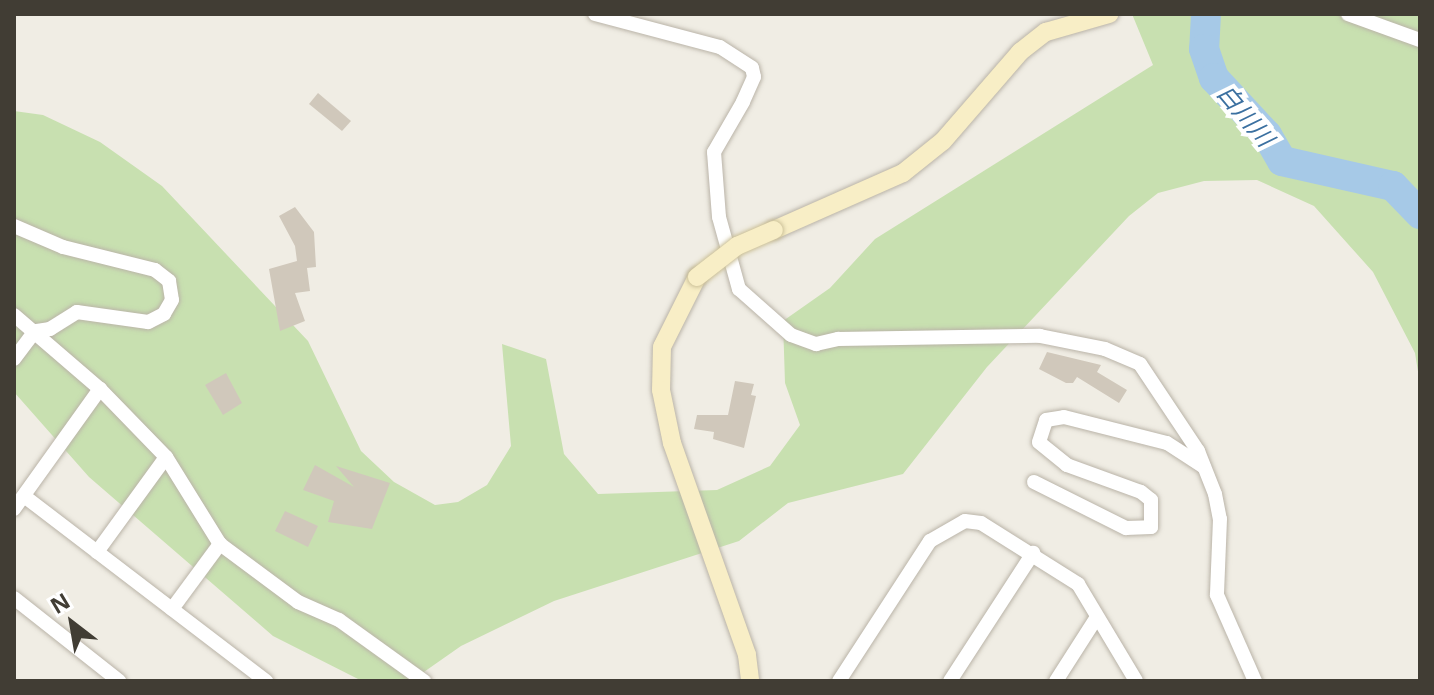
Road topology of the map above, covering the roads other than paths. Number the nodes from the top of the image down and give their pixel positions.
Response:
1 (595, 14) edge
2 (1109, 14) edge
3 (1348, 14) edge
4 (1420, 40) edge
5 (14, 226) edge
6 (14, 315) edge
7 (35, 331) junction
8 (14, 359) edge
9 (100, 389) junction
10 (166, 457) junction
11 (1204, 467) junction
12 (1034, 482) dead end
13 (24, 496) junction
14 (14, 509) edge
15 (220, 544) junction
16 (97, 552) junction
17 (1033, 553) junction
18 (14, 598) edge
19 (172, 609) junction
20 (1097, 617) junction
21 (119, 681) edge
22 (266, 681) edge
23 (424, 681) edge
24 (750, 681) edge
25 (839, 681) edge
26 (950, 681) edge
27 (1056, 681) edge
28 (1136, 681) edge
29 (1255, 681) edge

1 - 11 street
2 - 24 street, bridge
3 - 4 street
5 - 7 street
6 - 7 street
7 - 8 street
7 - 9 street
9 - 10 street
9 - 13 street
10 - 15 street
10 - 16 street
11 - 12 street
11 - 29 street
13 - 14 street
13 - 16 street
15 - 19 street
15 - 23 street
16 - 19 street
17 - 20 street
17 - 25 street
17 - 26 street
18 - 21 street
19 - 22 street
20 - 27 street
20 - 28 street

